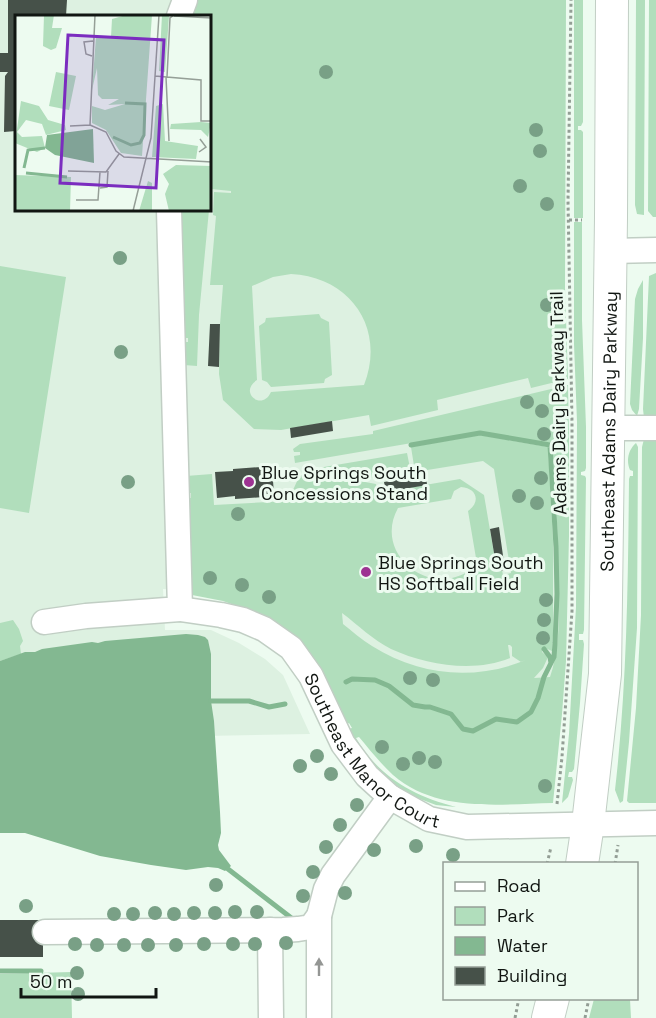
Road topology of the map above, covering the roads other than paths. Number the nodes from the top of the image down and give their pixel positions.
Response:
1 (185, 0) edge
2 (612, 0) edge
3 (179, 15) edge
4 (169, 212) edge
5 (656, 250) edge
6 (611, 251) junction
7 (608, 428) junction
8 (656, 428) edge
9 (180, 609) junction
10 (44, 622) dead end
11 (390, 797) junction
12 (656, 823) edge
13 (588, 824) junction
14 (582, 862) edge
15 (319, 916) junction
16 (270, 930) junction
17 (45, 932) dead end
18 (553, 1000) edge
19 (271, 1018) edge
20 (319, 1018) edge
21 (549, 1018) edge

1 - 3 street
2 - 6 main road, Southeast Adams Dairy Parkway
4 - 9 street
5 - 6 street
6 - 7 main road, Southeast Adams Dairy Parkway
7 - 8 street
7 - 13 main road, Southeast Adams Dairy Parkway
9 - 10 street, Southeast Manor Court
9 - 11 street, Southeast Manor Court
11 - 13 street, Southeast Manor Court
11 - 15 street
12 - 13 street, Southeast Manor Court
13 - 14 main road, Southeast Adams Dairy Parkway
15 - 16 street
20 -> 15 street
16 - 17 street
16 - 19 street
18 - 21 main road

